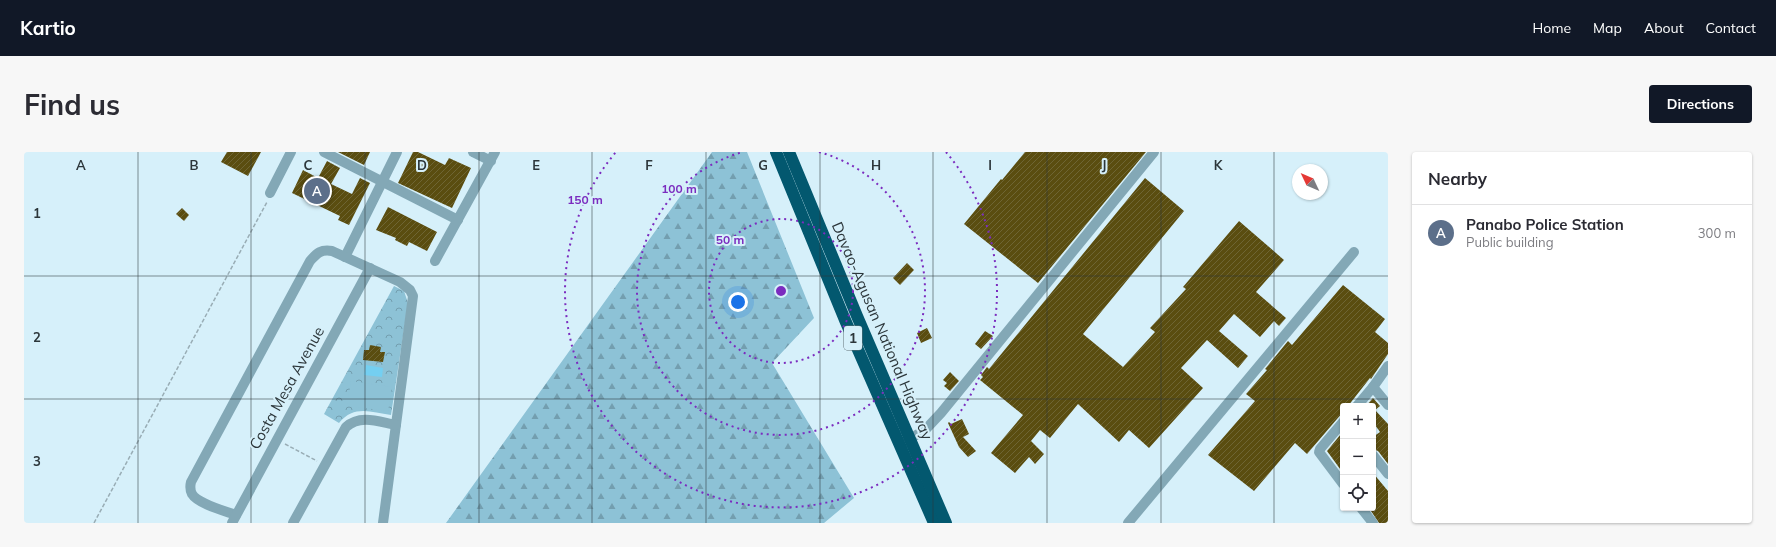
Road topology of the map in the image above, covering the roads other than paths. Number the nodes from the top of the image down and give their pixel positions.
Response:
1 (291, 152) edge
2 (324, 152) edge
3 (397, 152) edge
4 (473, 152) edge
5 (776, 152) edge
6 (789, 152) edge
7 (1154, 152) edge
8 (493, 156) edge
9 (382, 182) junction
10 (270, 193) road end
11 (458, 220) junction
12 (1354, 252) dead end
13 (345, 257) junction
14 (435, 261) dead end
15 (370, 268) junction
16 (851, 318) junction
17 (1388, 366) edge
18 (1373, 387) junction
19 (1360, 403) edge
20 (1388, 405) edge
21 (396, 426) junction
22 (1340, 426) edge
23 (905, 441) junction
24 (1376, 459) edge
25 (1388, 474) edge
26 (1340, 480) edge
27 (1363, 511) edge
28 (234, 519) edge
29 (293, 523) edge
30 (383, 523) edge
31 (934, 523) edge
32 (946, 523) edge
33 (1128, 523) edge
34 (1373, 523) edge

1 - 10 street
2 - 9 street
3 - 9 street
4 - 8 street
5 - 16 highway, Davao-Agusan National Highway / 1
6 - 16 highway, Davao-Agusan National Highway / 1
7 - 23 street
8 - 11 street
9 - 11 street
9 - 13 street
11 - 14 street
12 - 33 street
13 - 15 street
13 - 28 street
15 - 21 street
15 - 28 street, Costa Mesa Avenue
16 - 23 highway, Davao-Agusan National Highway / 1
17 - 18 street
18 - 19 street
18 - 20 street
21 - 29 street
21 - 30 street
22 - 26 street
23 - 31 highway, Davao-Agusan National Highway / 1
23 - 32 highway, Davao-Agusan National Highway / 1
24 - 25 street
27 - 34 street

